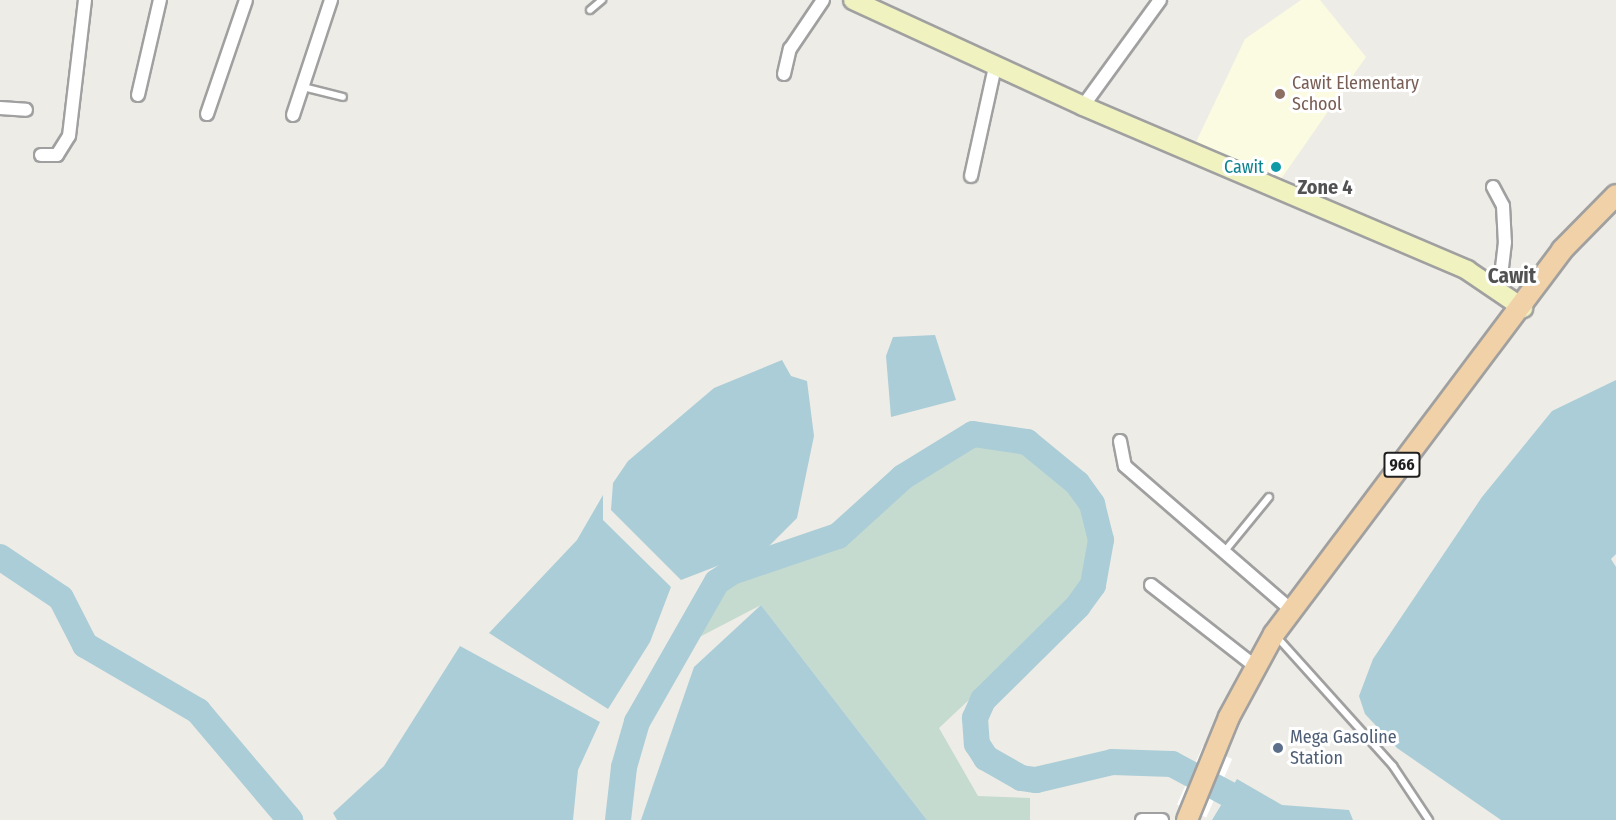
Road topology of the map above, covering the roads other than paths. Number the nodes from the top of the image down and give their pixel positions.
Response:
1 (85, 0) edge
2 (160, 0) edge
3 (246, 0) edge
4 (331, 0) edge
5 (602, 0) edge
6 (823, 0) edge
7 (853, 0) edge
8 (1160, 0) edge
9 (590, 10) dead end
10 (995, 67) junction
11 (784, 74) dead end
12 (303, 87) junction
13 (138, 95) dead end
14 (343, 97) dead end
15 (1083, 106) junction
16 (0, 108) edge
17 (26, 110) dead end
18 (207, 114) dead end
19 (293, 115) dead end
20 (41, 155) dead end
21 (971, 176) dead end
22 (1493, 187) dead end
23 (1616, 195) edge
24 (1498, 293) junction
25 (1523, 308) junction
26 (1120, 441) dead end
27 (1269, 497) dead end
28 (1224, 552) junction
29 (1151, 585) dead end
30 (1291, 610) junction
31 (1274, 634) junction
32 (1256, 667) junction
33 (1190, 815) edge
34 (1142, 820) edge
35 (1162, 820) edge
36 (1429, 820) edge

1 - 20 street
2 - 13 street
3 - 18 street
4 - 12 street
5 - 9 lane
6 - 11 street
7 - 10 street
8 - 15 street
10 - 15 street
10 - 21 street
12 - 14 lane
12 - 19 street
15 - 24 street
16 - 17 street
22 - 24 street
23 - 25 main road, 966
24 - 25 street
25 - 30 main road, 966
26 - 28 street
27 - 28 lane
28 - 30 street
29 - 32 street
30 - 31 main road, 966
31 - 32 main road, 966
31 - 36 lane
32 - 33 main road, 966
34 - 35 street

